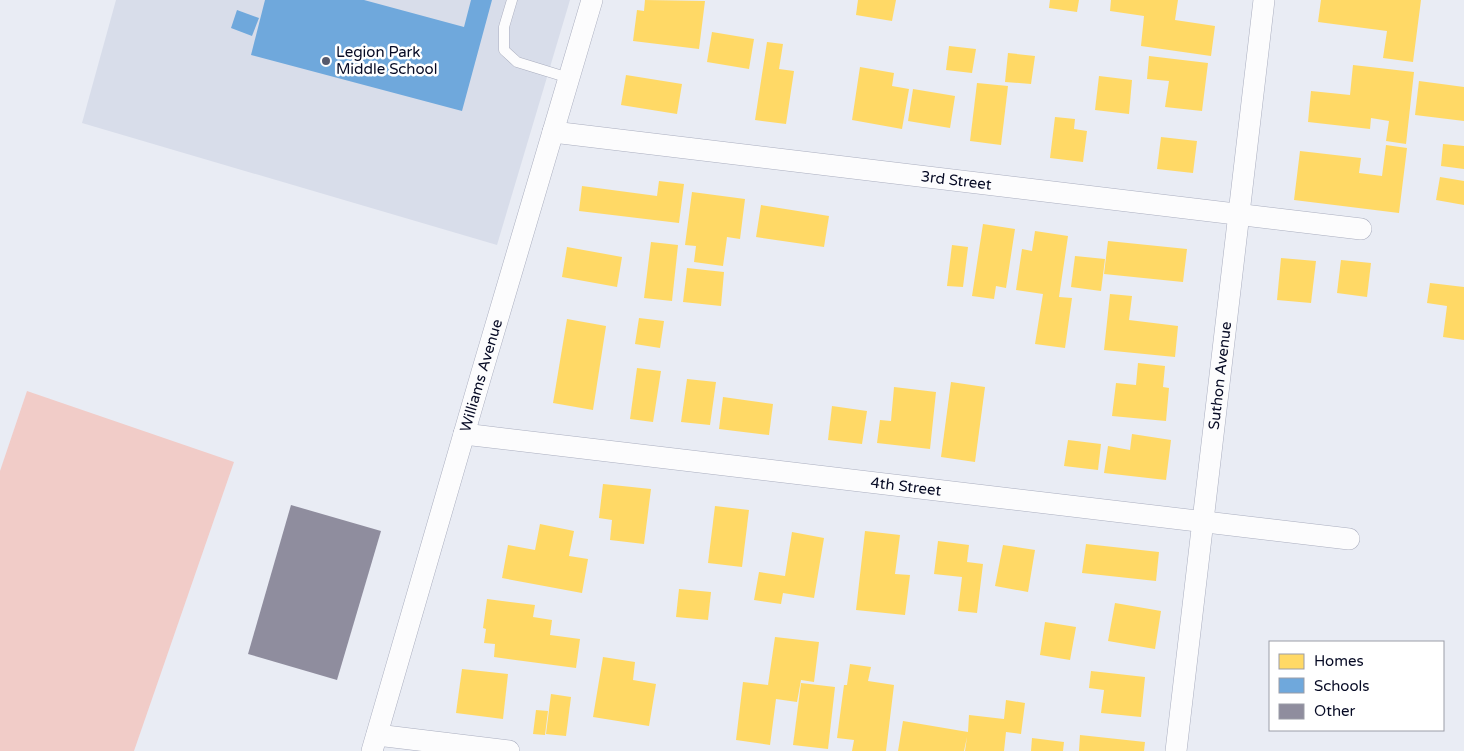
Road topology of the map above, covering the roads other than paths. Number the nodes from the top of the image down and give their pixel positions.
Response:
1 (512, 0) edge
2 (592, 0) edge
3 (1264, 0) edge
4 (569, 78) junction
5 (553, 132) junction
6 (1239, 214) junction
7 (1360, 230) dead end
8 (464, 434) junction
9 (1203, 522) junction
10 (1349, 539) dead end
11 (374, 743) edge
12 (509, 751) edge
13 (1176, 751) edge

1 - 4 lane
2 - 4 street, Williams Avenue
3 - 6 street, Suthon Avenue
4 - 5 street, Williams Avenue
5 - 6 street, 3rd Street
5 - 8 street, Williams Avenue
6 - 7 street, 3rd Street
6 - 9 street, Suthon Avenue
8 - 9 street, 4th Street
8 - 11 street, Williams Avenue
9 - 10 street, 4th Street
9 - 13 street, Suthon Avenue
11 - 12 street

